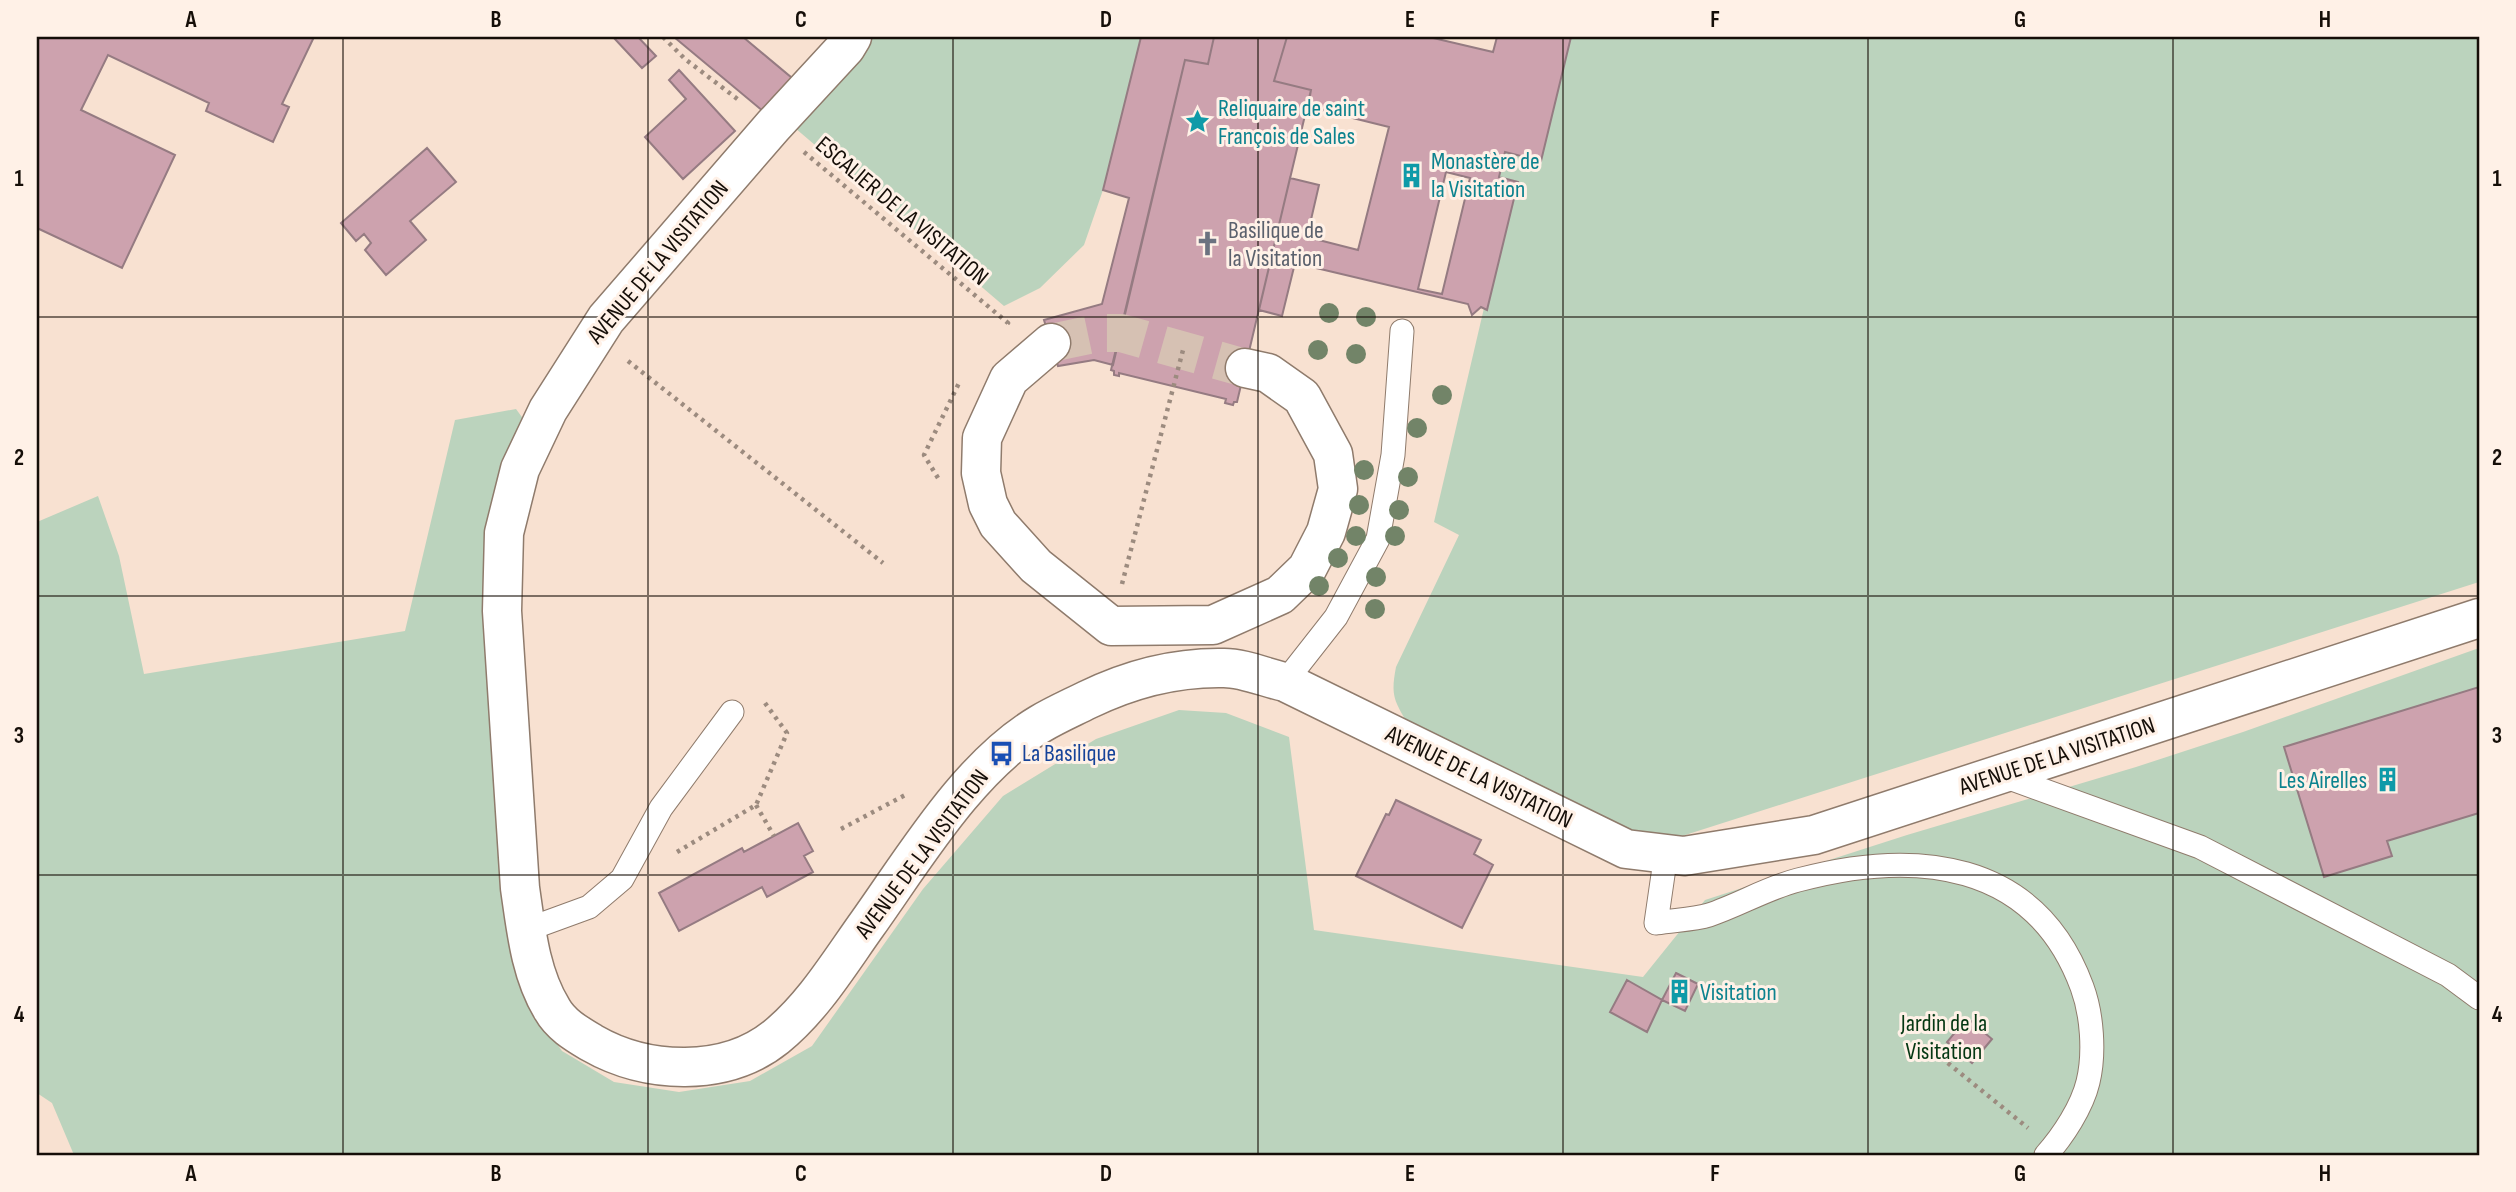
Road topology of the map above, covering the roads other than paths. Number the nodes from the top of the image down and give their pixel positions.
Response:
1 (852, 37) edge
2 (1402, 331) dead end
3 (1051, 343) tunnel mouth
4 (1245, 368) tunnel mouth
5 (2479, 618) edge
6 (1286, 682) junction
7 (732, 712) dead end
8 (2001, 775) junction
9 (1667, 854) junction
10 (526, 930) junction
11 (2479, 998) edge
12 (2049, 1152) edge

1 - 10 street, AVENUE DE LA VISITATION
2 - 6 lane
3 - 4 street
5 - 8 street, AVENUE DE LA VISITATION
6 - 9 street, AVENUE DE LA VISITATION
6 - 10 street, AVENUE DE LA VISITATION
7 - 10 lane
8 - 9 street, AVENUE DE LA VISITATION
8 - 11 lane
9 - 12 lane

